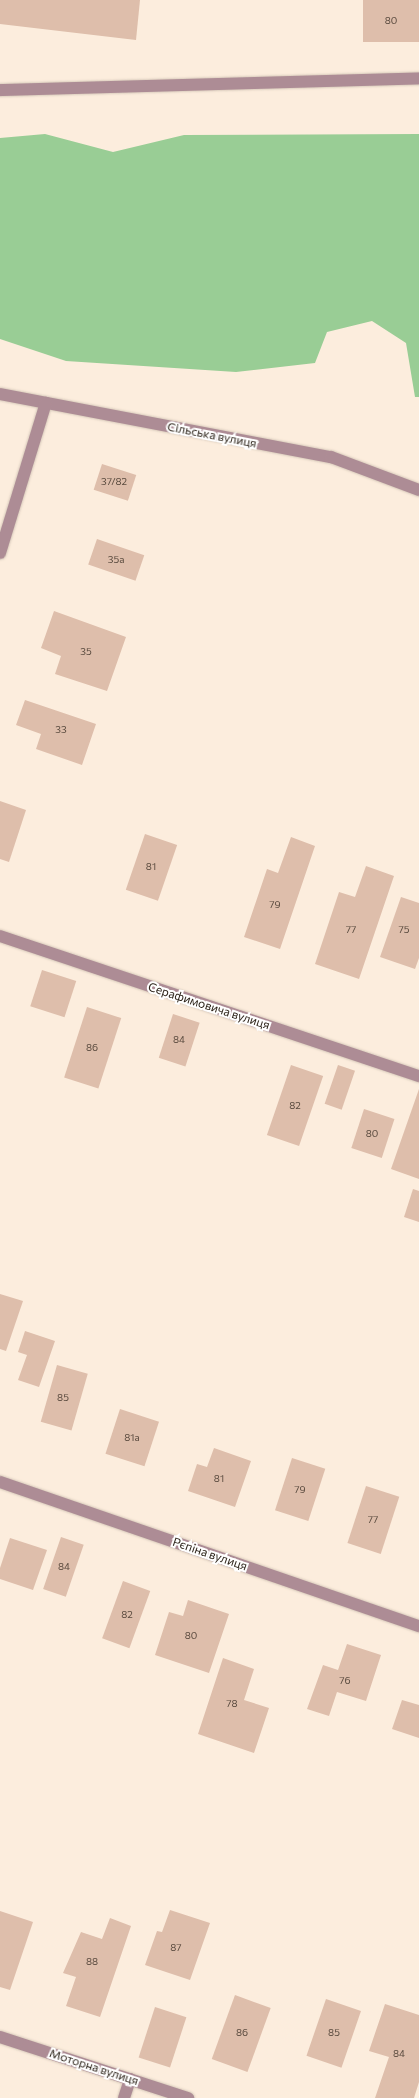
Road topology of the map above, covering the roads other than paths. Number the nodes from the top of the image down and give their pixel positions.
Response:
1 (419, 78) edge
2 (0, 90) edge
3 (0, 394) edge
4 (46, 403) junction
5 (419, 490) edge
6 (0, 553) edge
7 (0, 936) edge
8 (419, 1076) edge
9 (0, 1482) edge
10 (419, 1626) edge
11 (0, 2036) edge
12 (130, 2079) junction
13 (124, 2098) edge
14 (188, 2098) edge

1 - 2 street
3 - 4 street, Сільська вулиця
4 - 5 street, Сільська вулиця
4 - 6 street
7 - 8 street, Серафимовича вулиця
9 - 10 street, Рєпіна вулиця
11 - 12 street, Моторна вулиця
12 - 13 street
12 - 14 street, Моторна вулиця

